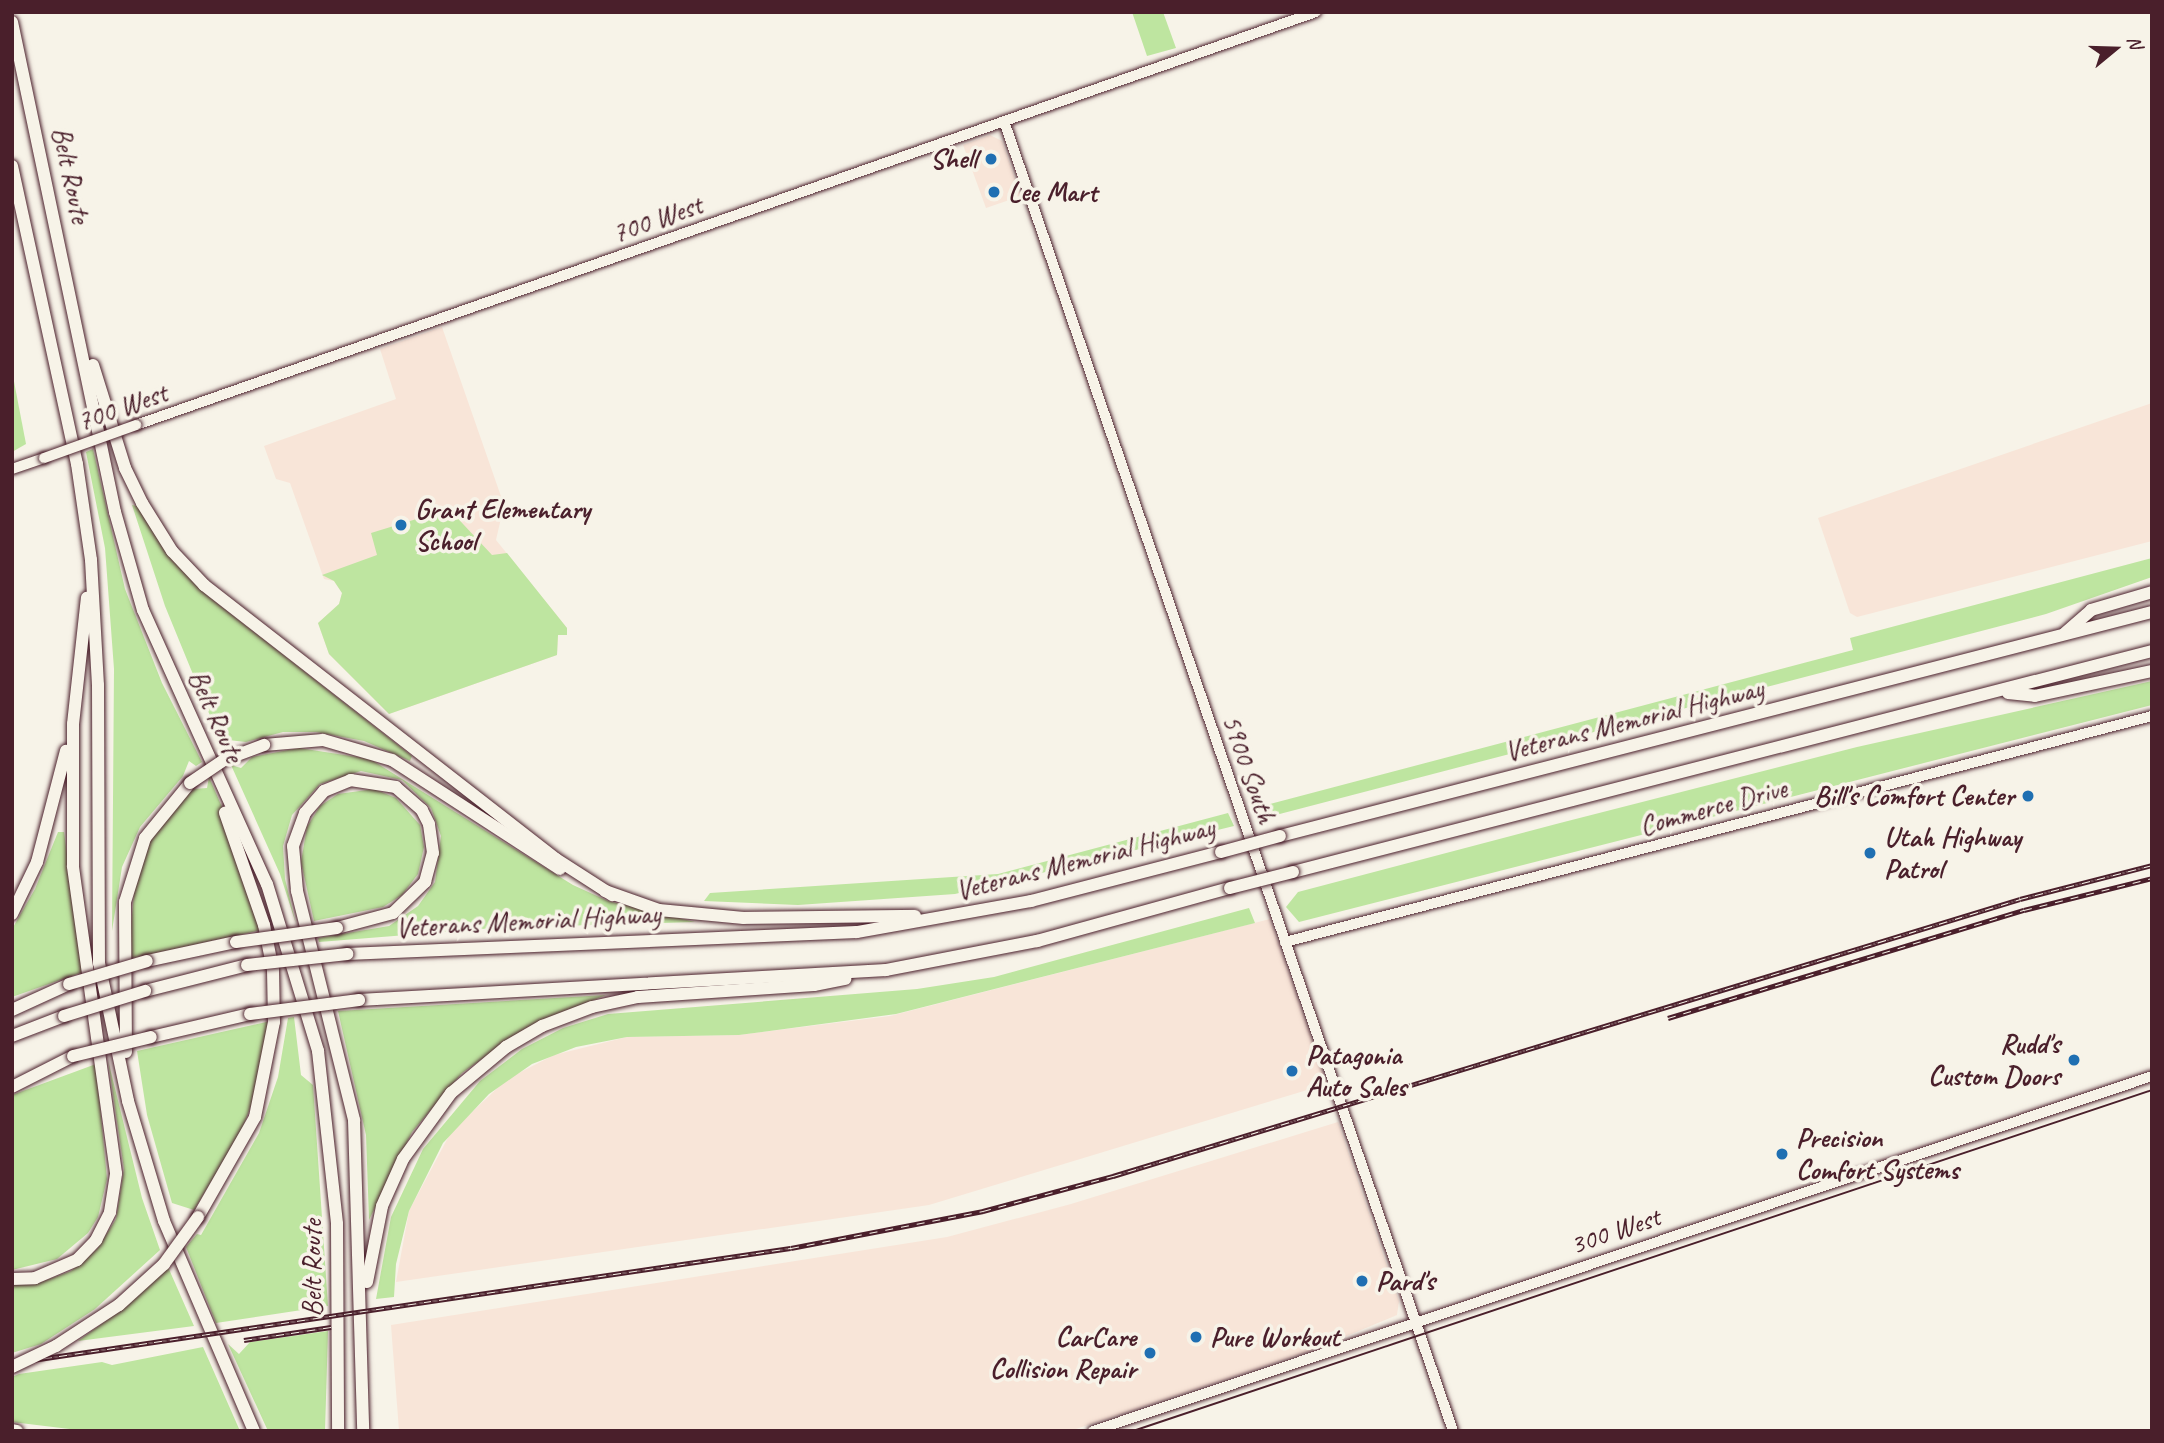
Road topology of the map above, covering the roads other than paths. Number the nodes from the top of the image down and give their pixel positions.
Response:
1 (1316, 12) edge
2 (12, 22) edge
3 (1004, 121) junction
4 (12, 166) edge
5 (75, 306) junction
6 (12, 469) edge
7 (91, 560) junction
8 (2152, 592) edge
9 (2152, 612) edge
10 (2061, 636) junction
11 (2152, 651) edge
12 (2152, 671) edge
13 (2000, 692) junction
14 (2152, 716) edge
15 (189, 718) junction
16 (73, 724) junction
17 (612, 895) junction
18 (12, 914) edge
19 (958, 916) junction
20 (1285, 942) junction
21 (886, 970) junction
22 (12, 1010) edge
23 (12, 1036) edge
24 (73, 1056) junction
25 (2152, 1076) edge
26 (12, 1079) edge
27 (12, 1087) edge
28 (128, 1101) junction
29 (12, 1279) edge
30 (1415, 1322) junction
31 (12, 1367) edge
32 (362, 1380) junction
33 (254, 1431) edge
34 (338, 1431) edge
35 (363, 1431) edge
36 (1093, 1431) edge
37 (1453, 1431) edge

1 - 3 street, 700 West
2 - 5 highway, Belt Route
3 - 6 street, 700 West, bridge
3 - 20 street, 5900 South
4 - 7 highway, Belt Route
5 - 15 highway, Belt Route
5 - 17 highway
7 - 16 highway
7 - 28 highway, Belt Route
8 - 10 highway
9 - 10 highway, Veterans Memorial Highway
10 - 19 highway, Veterans Memorial Highway, bridge
11 - 13 highway
12 - 13 highway
13 - 21 highway, bridge
14 - 20 street, Commerce Drive
15 - 31 highway, bridge
15 - 34 highway, Belt Route
16 - 18 highway
16 - 29 highway
17 - 19 highway
17 - 28 highway, bridge
19 - 23 highway, Veterans Memorial Highway, bridge
20 - 30 street, 5900 South
21 - 24 highway, bridge
21 - 32 highway
22 - 32 highway, bridge
24 - 26 highway
24 - 27 highway
25 - 30 street, 300 West
28 - 33 highway, Belt Route
30 - 36 street, 300 West
30 - 37 street, 5900 South
32 - 35 highway

